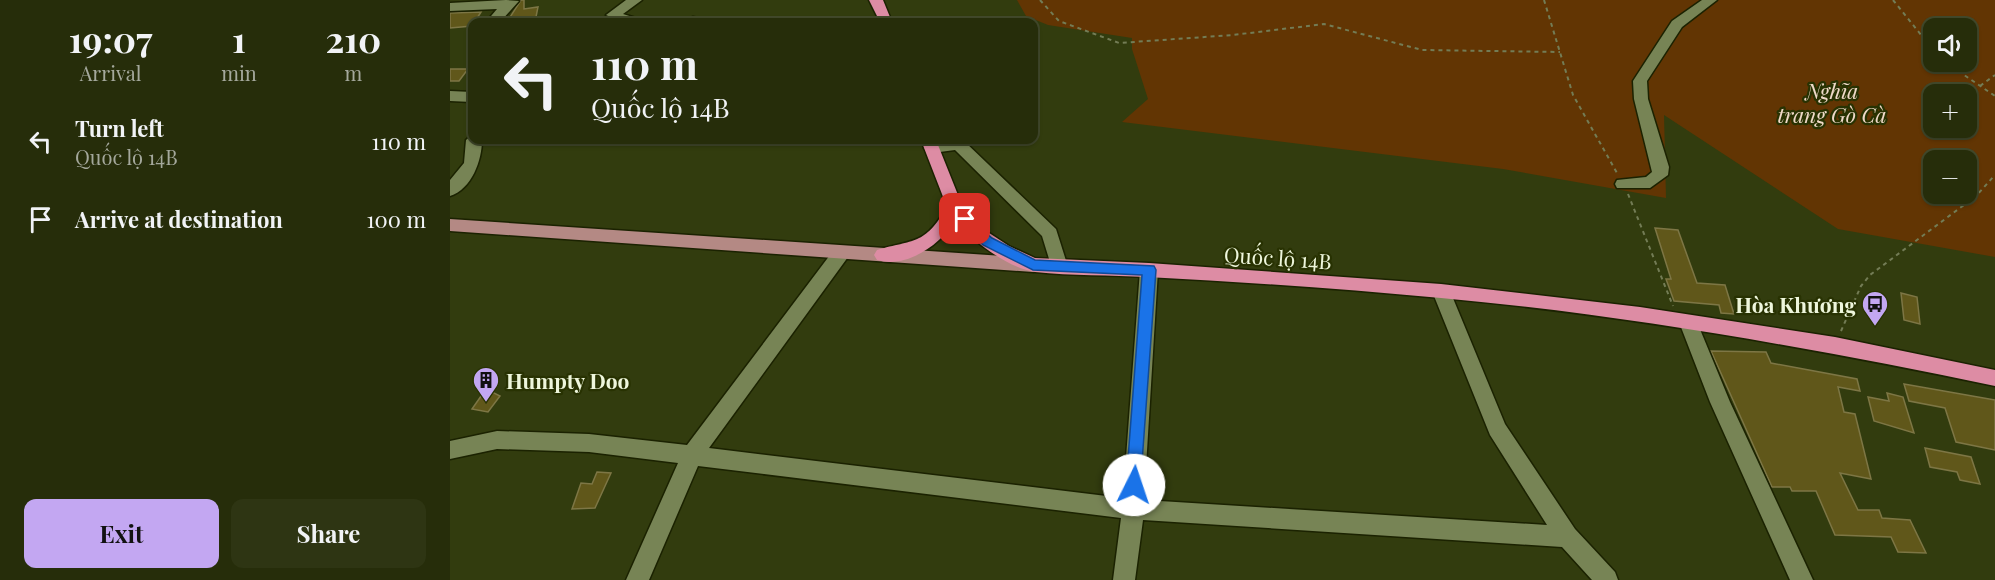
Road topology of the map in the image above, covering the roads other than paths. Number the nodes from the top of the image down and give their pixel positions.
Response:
1 (635, 0) edge
2 (876, 0) edge
3 (1710, 0) edge
4 (510, 3) edge
5 (450, 7) edge
6 (497, 18) edge
7 (622, 18) edge
8 (884, 18) edge
9 (450, 96) edge
10 (468, 97) edge
11 (474, 144) edge
12 (930, 144) edge
13 (1623, 184) road end
14 (450, 190) edge
15 (956, 207) junction
16 (450, 225) edge
17 (842, 252) junction
18 (883, 255) junction
19 (1033, 265) junction
20 (1059, 267) junction
21 (1149, 270) junction
22 (1441, 291) junction
23 (1683, 321) junction
24 (1995, 378) edge
25 (450, 450) edge
26 (692, 455) junction
27 (1133, 509) junction
28 (1567, 537) junction
29 (637, 580) edge
30 (1124, 580) edge
31 (1607, 580) edge
32 (1802, 580) edge

1 - 7 street
2 - 8 highway
3 - 13 street
4 - 5 street
4 - 6 street
9 - 10 street
11 - 14 street
12 - 15 highway, Quốc lộ 14B
12 - 20 street
15 - 18 highway
15 - 19 highway, Quốc lộ 14B
16 - 17 main road
17 - 18 main road
17 - 26 street
18 - 19 main road
19 - 20 highway, Quốc lộ 14B
20 - 21 highway, Quốc lộ 14B
21 - 22 highway, Quốc lộ 14B
21 - 27 street
22 - 23 highway, Quốc lộ 14B
22 - 28 street
23 - 24 highway, Quốc lộ 14B
23 - 32 street
25 - 26 street
26 - 27 street
26 - 29 street
27 - 28 street
27 - 30 street
28 - 31 street

